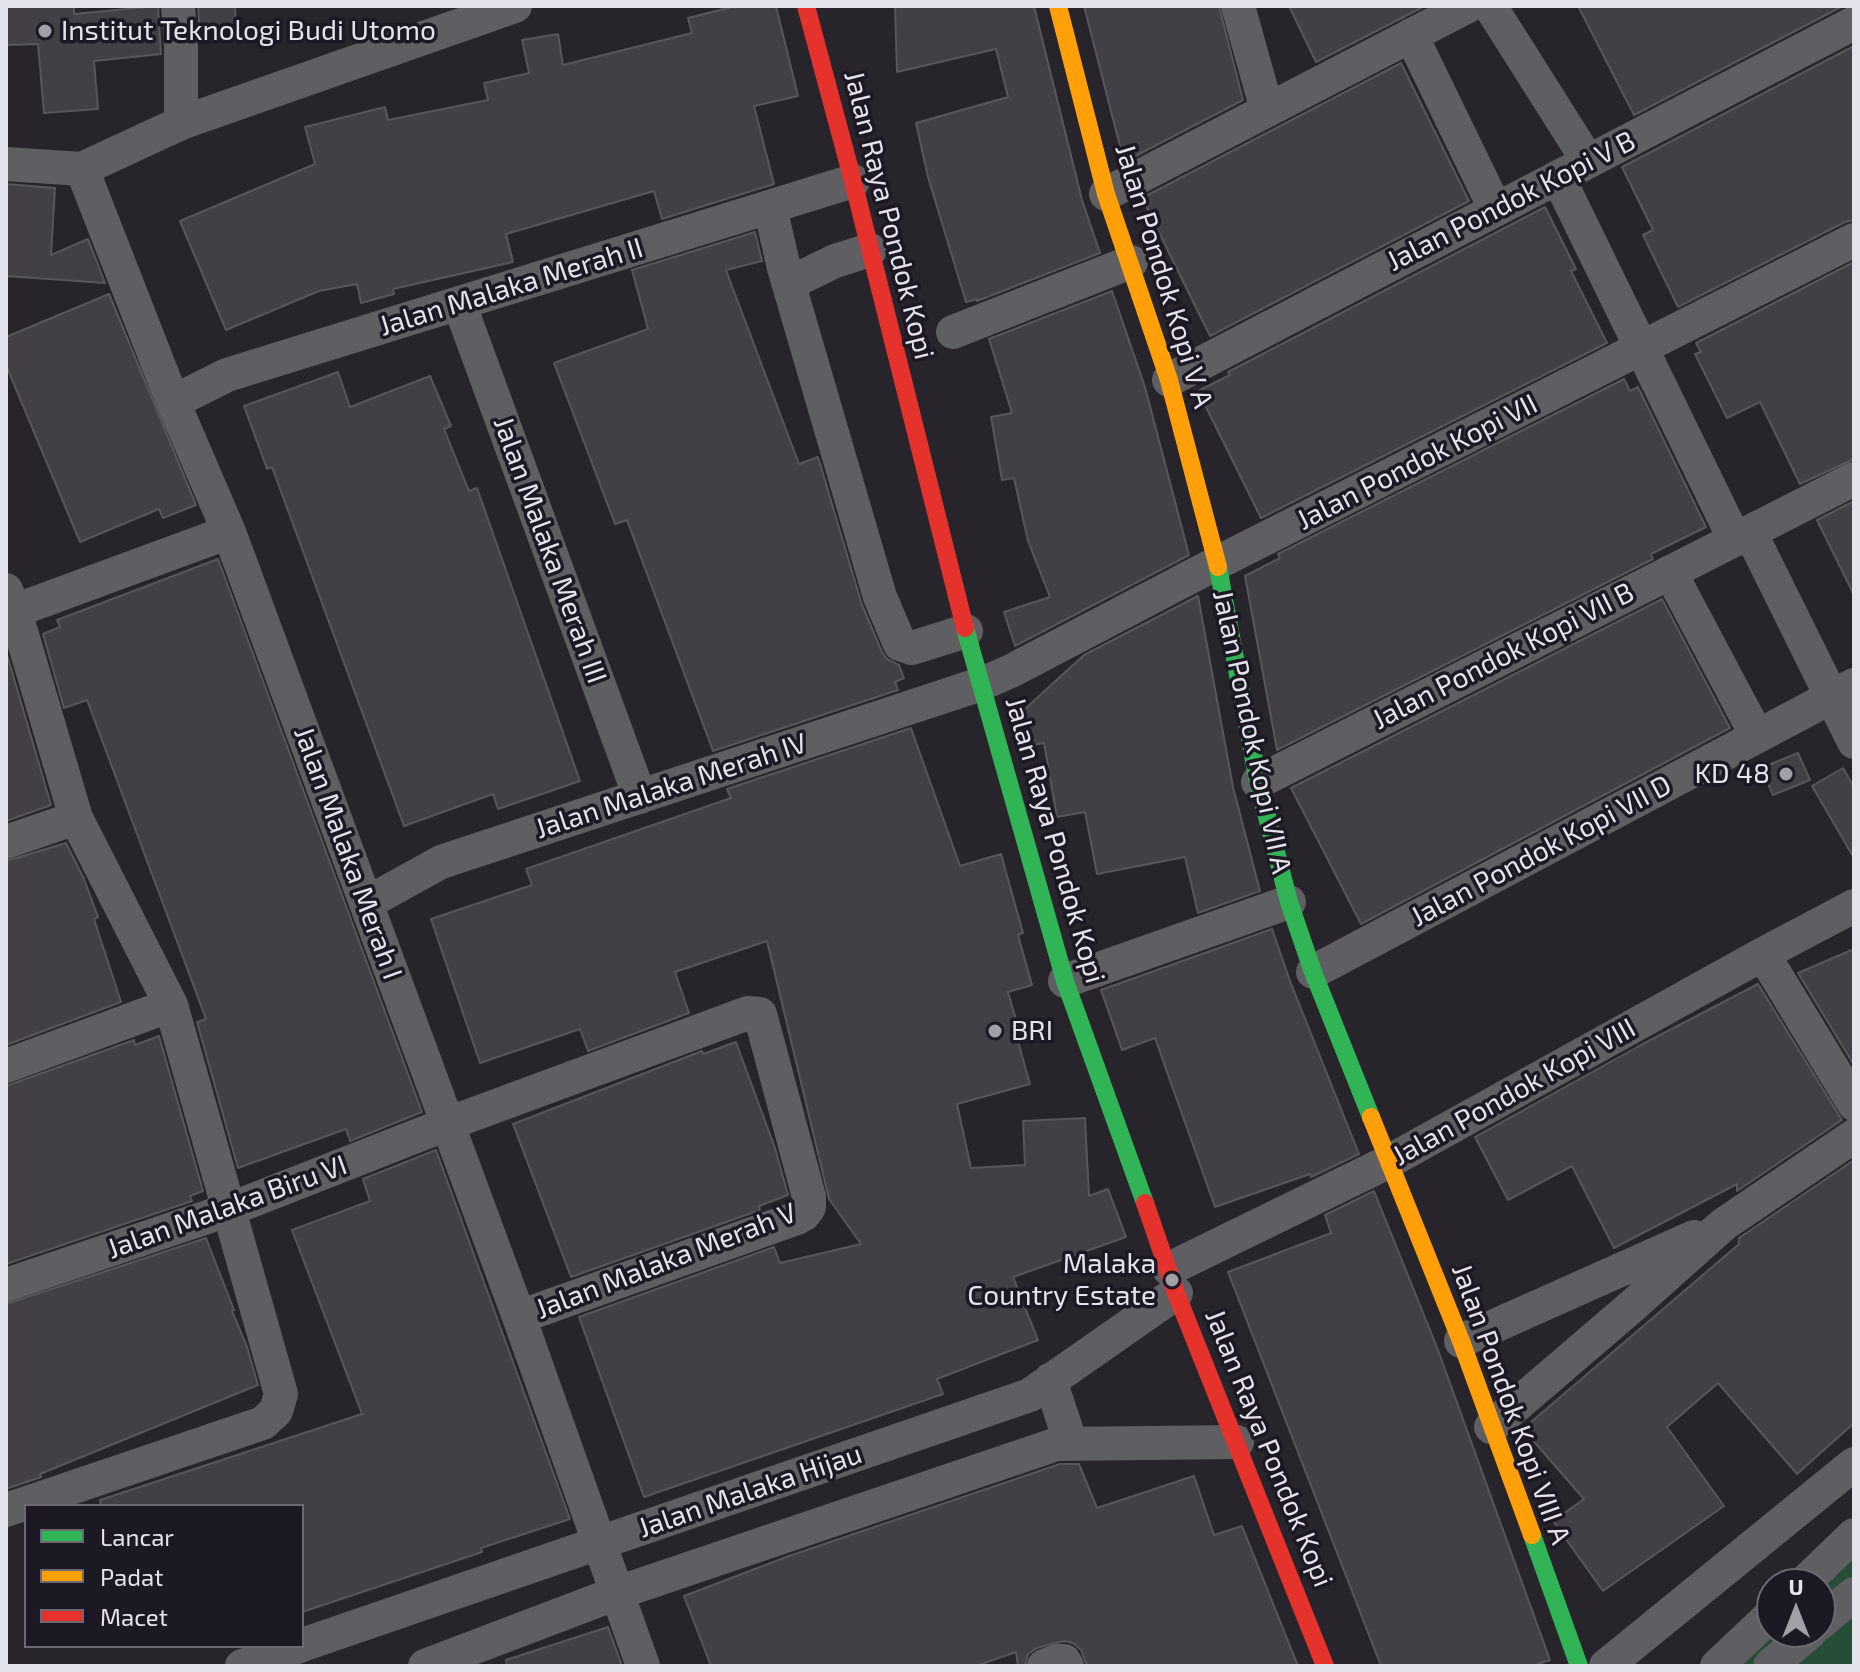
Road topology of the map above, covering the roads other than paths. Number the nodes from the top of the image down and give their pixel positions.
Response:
1 (178, 6) edge
2 (806, 6) edge
3 (1058, 6) edge
4 (1238, 6) edge
5 (1468, 6) edge
6 (1490, 6) edge
7 (498, 9) edge
8 (1854, 23) edge
9 (1411, 35) junction
10 (1267, 110) junction
11 (181, 123) junction
12 (1588, 161) junction
13 (6, 164) edge
14 (82, 169) junction
15 (1558, 177) junction
16 (853, 181) junction
17 (1106, 194) junction
18 (770, 207) junction
19 (1495, 208) junction
20 (1854, 240) edge
21 (870, 250) junction
22 (1131, 262) junction
23 (790, 283) junction
24 (459, 303) junction
25 (953, 332) dead end
26 (1642, 349) junction
27 (1169, 380) junction
28 (173, 402) junction
29 (1854, 479) edge
30 (229, 532) junction
31 (1742, 536) junction
32 (1217, 563) junction
33 (1670, 572) junction
34 (9, 605) edge
35 (966, 631) junction
36 (981, 684) junction
37 (1844, 691) edge
38 (1757, 736) junction
39 (1854, 742) edge
40 (1258, 782) junction
41 (640, 797) junction
42 (76, 818) junction
43 (6, 842) edge
44 (1289, 902) junction
45 (367, 903) junction
46 (1854, 906) edge
47 (1763, 954) junction
48 (1313, 972) junction
49 (1065, 981) junction
50 (171, 1005) junction
51 (6, 1066) edge
52 (1854, 1104) edge
53 (447, 1124) junction
54 (1854, 1136) edge
55 (1388, 1162) junction
56 (228, 1210) junction
57 (1724, 1224) junction
58 (1611, 1274) junction
59 (1173, 1281) junction
60 (6, 1285) edge
61 (1631, 1307) junction
62 (519, 1317) junction
63 (1461, 1341) junction
64 (1050, 1380) junction
65 (1019, 1399) junction
66 (1491, 1427) junction
67 (1237, 1442) junction
68 (1055, 1447) junction
69 (1854, 1464) edge
70 (6, 1510) edge
71 (1854, 1535) edge
72 (598, 1543) junction
73 (1820, 1568) edge
74 (617, 1593) junction
75 (1854, 1594) edge
76 (1836, 1609) edge
77 (1756, 1629) edge
78 (304, 1645) edge
79 (296, 1648) edge
80 (1791, 1648) edge
81 (252, 1664) edge
82 (425, 1666) edge
83 (643, 1666) edge
84 (1044, 1666) edge
85 (1067, 1666) edge
86 (1325, 1666) edge
87 (1579, 1666) edge
88 (1606, 1666) edge
89 (1717, 1666) edge
90 (1770, 1666) edge

1 - 11 street
2 - 16 street, Jalan Raya Pondok Kopi
3 - 17 street, Jalan Pondok Kopi V A
4 - 10 street
5 - 9 street
6 - 12 street
7 - 11 street
8 - 12 street, Jalan Pondok Kopi V B
9 - 10 street
9 - 19 street
10 - 17 street
11 - 14 street
12 - 15 street, Jalan Pondok Kopi V B
13 - 14 street
14 - 28 street, Jalan Malaka Merah I
15 - 19 street, Jalan Pondok Kopi V B
15 - 26 street
16 - 18 street, Jalan Malaka Merah II
16 - 21 street, Jalan Raya Pondok Kopi
17 - 22 street, Jalan Pondok Kopi V A
18 - 23 street
18 - 24 street, Jalan Malaka Merah II
19 - 27 street, Jalan Pondok Kopi V B
20 - 26 street, Jalan Pondok Kopi VII
21 - 23 street
21 - 35 street, Jalan Raya Pondok Kopi
22 - 25 street
22 - 27 street, Jalan Pondok Kopi V A
23 - 35 street
24 - 28 street, Jalan Malaka Merah II
24 - 41 street, Jalan Malaka Merah III
26 - 31 street
26 - 32 street, Jalan Pondok Kopi VII
27 - 32 street, Jalan Pondok Kopi V A
28 - 30 street, Jalan Malaka Merah I
29 - 31 street, Jalan Pondok Kopi VII B
30 - 34 street
30 - 45 street, Jalan Malaka Merah I
31 - 33 street, Jalan Pondok Kopi VII B
31 - 37 street
32 - 36 street, Jalan Pondok Kopi VII
32 - 40 street, Jalan Pondok Kopi VII A
33 - 38 street
33 - 40 street, Jalan Pondok Kopi VII B
34 - 42 street
35 - 36 street, Jalan Raya Pondok Kopi
36 - 41 street, Jalan Malaka Merah IV
36 - 49 street, Jalan Raya Pondok Kopi
37 - 38 street, Jalan Pondok Kopi VII D
37 - 39 street
38 - 48 street, Jalan Pondok Kopi VII D
40 - 44 street, Jalan Pondok Kopi VII A
41 - 45 street, Jalan Malaka Merah IV
42 - 43 street
42 - 50 street
44 - 48 street, Jalan Pondok Kopi VII A
44 - 49 street, Jalan Pondok Kopi VII A
45 - 53 street, Jalan Malaka Merah I
46 - 47 street, Jalan Pondok Kopi VIII
47 - 52 street
47 - 55 street, Jalan Pondok Kopi VIII
48 - 55 street, Jalan Pondok Kopi VII A
49 - 59 street, Jalan Raya Pondok Kopi
50 - 51 street
50 - 56 street
53 - 56 street, Jalan Malaka Biru VI
53 - 62 street, Jalan Malaka Merah I
53 - 62 street, Jalan Malaka Merah V
54 - 57 street
55 - 59 street, Jalan Pondok Kopi VIII
55 - 63 street, Jalan Pondok Kopi VIII A
56 - 60 street, Jalan Malaka Biru VI
56 - 70 street
57 - 58 street
57 - 61 street
58 - 61 street
58 - 63 street
59 - 64 street, Jalan Malaka Hijau
59 - 67 street, Jalan Raya Pondok Kopi
61 - 66 street
62 - 72 street, Jalan Malaka Merah I
63 - 66 street, Jalan Pondok Kopi VIII A
64 - 65 street, Jalan Malaka Hijau
64 - 68 street
65 - 68 street
65 - 72 street, Jalan Malaka Hijau
66 - 87 street, Jalan Pondok Kopi VIII A
67 - 68 street, Jalan Malaka Hijau
67 - 86 street, Jalan Raya Pondok Kopi
68 - 74 street, Jalan Malaka Hijau
69 - 88 street
71 - 73 street
72 - 74 street, Jalan Malaka Merah I
72 - 78 street, Jalan Malaka Hijau
74 - 82 street, Jalan Malaka Hijau
74 - 83 street, Jalan Malaka Merah I
75 - 76 street
77 - 89 street
79 - 81 street, Jalan Malaka Hijau
80 - 90 street
84 - 85 street

